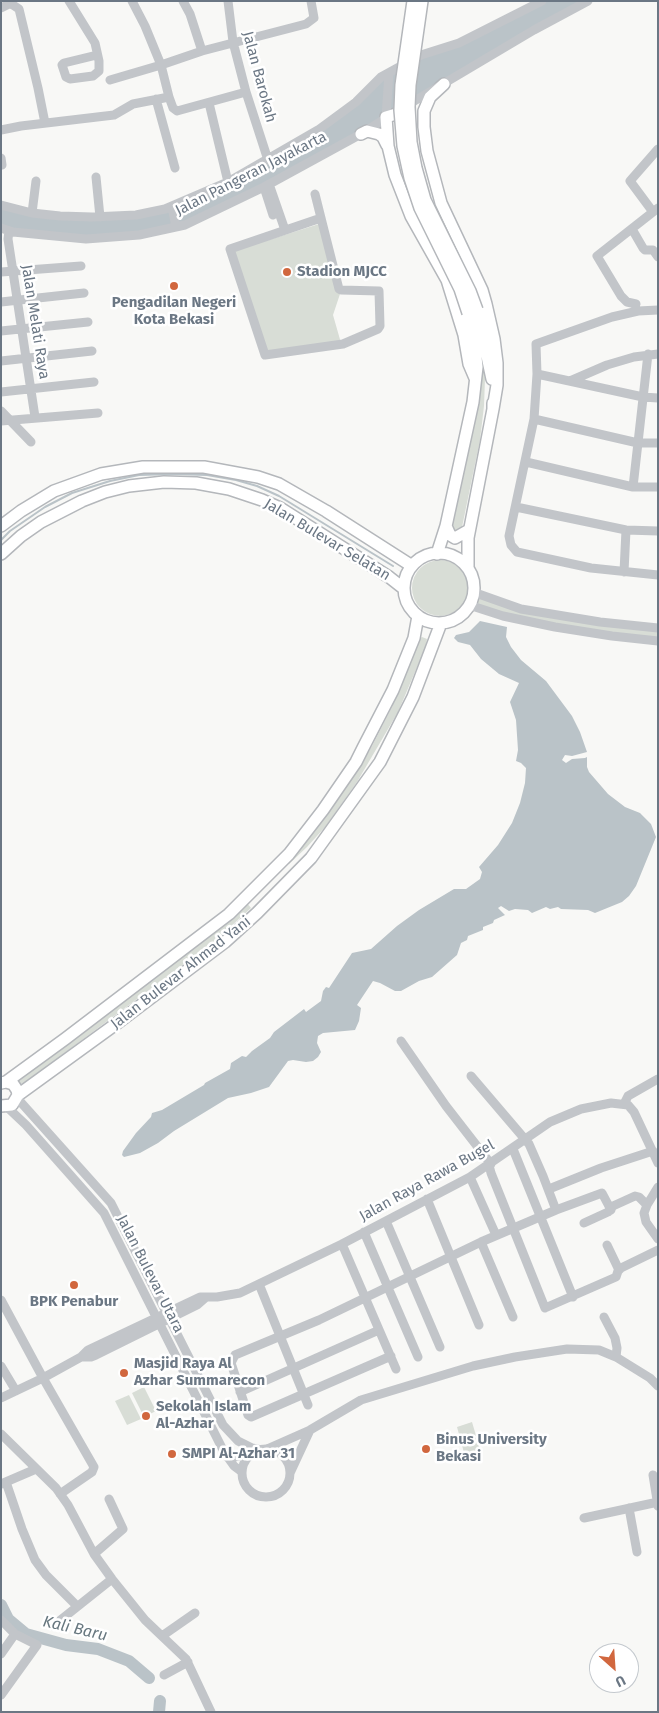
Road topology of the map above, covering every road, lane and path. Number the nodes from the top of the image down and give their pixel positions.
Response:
1 (68, 1) edge
2 (132, 1) edge
3 (183, 1) edge
4 (228, 1) edge
5 (311, 1) edge
6 (413, 1) edge
7 (422, 1) edge
8 (542, 1) edge
9 (588, 1) edge
10 (1, 8) edge
11 (233, 42) junction
12 (202, 51) junction
13 (97, 54) dead end
14 (162, 65) junction
15 (389, 73) junction
16 (110, 80) dead end
17 (444, 84) junction
18 (246, 92) junction
19 (169, 97) junction
20 (156, 99) junction
21 (208, 104) junction
22 (386, 114) junction
23 (45, 123) junction
24 (424, 127) junction
25 (1, 130) edge
26 (361, 134) junction
27 (425, 139) junction
28 (388, 146) junction
29 (658, 149) edge
30 (268, 160) junction
31 (174, 168) dead end
32 (96, 177) dead end
33 (36, 181) dead end
34 (228, 182) junction
35 (267, 185) junction
36 (315, 194) dead end
37 (1, 205) edge
38 (172, 206) junction
39 (655, 210) edge
40 (32, 213) junction
41 (100, 217) junction
42 (321, 218) junction
43 (176, 227) junction
44 (5, 229) edge
45 (632, 230) junction
46 (282, 231) junction
47 (658, 257) edge
48 (81, 266) dead end
49 (13, 271) junction
50 (1, 272) edge
51 (84, 293) dead end
52 (18, 300) junction
53 (1, 302) edge
54 (636, 304) dead end
55 (658, 310) edge
56 (473, 312) junction
57 (88, 322) dead end
58 (22, 329) junction
59 (1, 331) edge
60 (92, 351) dead end
61 (648, 354) junction
62 (658, 354) edge
63 (26, 358) junction
64 (1, 361) edge
65 (537, 374) junction
66 (475, 378) junction
67 (570, 381) junction
68 (94, 382) dead end
69 (31, 389) junction
70 (1, 392) edge
71 (643, 398) junction
72 (658, 398) edge
73 (493, 409) junction
74 (1, 411) edge
75 (98, 413) dead end
76 (35, 418) junction
77 (534, 418) junction
78 (6, 420) edge
79 (31, 442) dead end
80 (638, 443) junction
81 (658, 443) edge
82 (526, 462) junction
83 (633, 487) junction
84 (658, 487) edge
85 (516, 507) junction
86 (1, 526) edge
87 (446, 526) junction
88 (469, 530) junction
89 (626, 530) junction
90 (658, 531) edge
91 (1, 554) edge
92 (437, 554) junction
93 (400, 559) junction
94 (412, 566) junction
95 (468, 568) junction
96 (624, 572) junction
97 (658, 575) edge
98 (389, 577) junction
99 (403, 588) junction
100 (474, 592) junction
101 (469, 605) junction
102 (418, 616) junction
103 (441, 623) junction
104 (658, 628) edge
105 (414, 638) junction
106 (658, 641) edge
107 (433, 647) junction
108 (401, 1041) dead end
109 (471, 1076) dead end
110 (658, 1079) edge
111 (4, 1082) edge
112 (17, 1097) junction
113 (624, 1104) junction
114 (4, 1107) edge
115 (524, 1140) junction
116 (512, 1149) junction
117 (652, 1152) junction
118 (658, 1163) edge
119 (490, 1164) junction
120 (470, 1176) junction
121 (658, 1187) edge
122 (549, 1189) junction
123 (427, 1199) junction
124 (647, 1204) junction
125 (556, 1210) junction
126 (611, 1210) junction
127 (540, 1216) junction
128 (386, 1221) junction
129 (584, 1223) dead end
130 (513, 1228) junction
131 (364, 1232) junction
132 (496, 1235) junction
133 (658, 1240) edge
134 (481, 1242) junction
135 (342, 1244) junction
136 (607, 1245) dead end
137 (658, 1250) edge
138 (451, 1256) junction
139 (618, 1270) junction
140 (410, 1276) junction
141 (259, 1284) junction
142 (388, 1287) junction
143 (573, 1297) junction
144 (366, 1298) junction
145 (1, 1300) edge
146 (168, 1315) junction
147 (513, 1317) dead end
148 (604, 1317) dead end
149 (158, 1320) junction
150 (479, 1325) dead end
151 (379, 1330) junction
152 (280, 1337) junction
153 (440, 1347) dead end
154 (391, 1356) junction
155 (418, 1356) dead end
156 (616, 1356) junction
157 (1, 1366) edge
158 (293, 1368) junction
159 (396, 1369) dead end
160 (43, 1378) junction
161 (658, 1386) edge
162 (16, 1391) junction
163 (240, 1392) junction
164 (303, 1394) junction
165 (1, 1398) edge
166 (308, 1405) dead end
167 (310, 1430) junction
168 (1, 1434) edge
169 (245, 1445) junction
170 (264, 1450) junction
171 (224, 1452) junction
172 (36, 1469) junction
173 (242, 1472) junction
174 (289, 1475) junction
175 (653, 1476) dead end
176 (4, 1483) edge
177 (60, 1494) junction
178 (109, 1500) dead end
179 (657, 1502) edge
180 (658, 1506) edge
181 (629, 1508) junction
182 (584, 1518) dead end
183 (638, 1552) dead end
184 (94, 1554) junction
185 (112, 1578) junction
186 (77, 1606) junction
187 (195, 1613) dead end
188 (1, 1620) edge
189 (53, 1626) dead end
190 (15, 1634) junction
191 (162, 1636) junction
192 (1, 1654) edge
193 (188, 1662) junction
194 (164, 1675) dead end
195 (2, 1693) edge
196 (211, 1712) edge

1 - 13 street
2 - 14 street
3 - 12 street
4 - 11 street, Jalan Barokah
5 - 11 street
6 - 56 main road, bridge
7 - 56 main road, bridge
8 - 15 street
9 - 17 street, Jalan Pangeran Jayakarta
10 - 23 street
11 - 12 street
11 - 18 street, Jalan Barokah
12 - 14 street
14 - 16 street
14 - 19 street
15 - 22 street
15 - 30 street
17 - 22 street, Jalan Pangeran Jayakarta
17 - 24 main road
18 - 21 street
18 - 30 street, Jalan Barokah
19 - 20 street
19 - 21 street
20 - 23 street
20 - 31 street
21 - 34 street
22 - 24 main road
22 - 26 street, Jalan Pangeran Jayakarta
22 - 28 main road
23 - 25 street
24 - 27 main road
26 - 28 main road
26 - 35 street, Jalan Pangeran Jayakarta
27 - 28 main road
27 - 73 main road
28 - 66 main road
29 - 39 street
30 - 34 street
32 - 41 street
33 - 40 street
34 - 38 street
35 - 43 street, Jalan Pangeran Jayakarta
35 - 46 street
36 - 42 street
37 - 40 street
38 - 41 street
38 - 43 street
39 - 45 street
40 - 41 street
42 - 46 street
42 - 46 street
43 - 44 street, Jalan Pangeran Jayakarta
44 - 49 street, Jalan Melati Raya
45 - 47 street
45 - 54 street
48 - 49 street
49 - 50 street
49 - 52 street, Jalan Melati Raya
51 - 52 street
52 - 53 street
52 - 58 street, Jalan Melati Raya
55 - 65 street
56 - 66 main road
56 - 73 main road
57 - 58 street
58 - 59 street
58 - 63 street, Jalan Melati Raya
60 - 63 street
61 - 62 street
61 - 67 street
61 - 71 street
63 - 64 street
63 - 69 street, Jalan Melati Raya
65 - 67 street
65 - 77 street
66 - 87 main road
67 - 71 street
68 - 69 street
69 - 70 street
69 - 76 street, Jalan Melati Raya
71 - 72 street
71 - 80 street
73 - 88 main road
74 - 78 street
75 - 76 street
76 - 78 street
77 - 80 street
77 - 82 street
78 - 79 street
80 - 81 street
80 - 83 street
82 - 83 street
82 - 85 street
83 - 84 street
85 - 89 street
85 - 96 street
86 - 93 main road, Jalan Bulevar Selatan
87 - 88 main road
87 - 92 main road
88 - 95 main road
89 - 90 street
89 - 96 street
91 - 98 main road, Jalan Bulevar Selatan
92 - 94 main road
92 - 95 main road
93 - 94 main road, Jalan Bulevar Selatan
93 - 98 main road
94 - 99 main road
95 - 100 main road
96 - 97 street
98 - 99 main road, Jalan Bulevar Selatan
99 - 102 main road
100 - 101 main road
100 - 104 street
101 - 103 main road
101 - 106 street
102 - 103 main road
102 - 105 main road, Jalan Bulevar Ahmad Yani
103 - 107 main road, Jalan Bulevar Ahmad Yani
105 - 107 main road
105 - 111 main road, Jalan Bulevar Ahmad Yani
107 - 112 main road, Jalan Bulevar Ahmad Yani
108 - 119 street
109 - 115 street
110 - 113 street
111 - 112 main road
112 - 114 main road, Jalan Bulevar Ahmad Yani
112 - 146 street, Jalan Bulevar Utara
113 - 115 street, Jalan Raya Rawa Bugel
113 - 117 street
114 - 149 street, Jalan Bulevar Utara
115 - 116 street, Jalan Raya Rawa Bugel
115 - 122 street
116 - 119 street, Jalan Raya Rawa Bugel
116 - 127 street
117 - 118 street
117 - 122 street
119 - 120 street, Jalan Raya Rawa Bugel
119 - 130 street
120 - 123 street, Jalan Raya Rawa Bugel
120 - 132 street
121 - 124 street
122 - 125 street
123 - 128 street, Jalan Raya Rawa Bugel
123 - 138 street
124 - 126 street
124 - 133 street
125 - 126 street
125 - 127 street
126 - 129 street
127 - 130 street
127 - 143 street
128 - 131 street, Jalan Raya Rawa Bugel
128 - 140 street
130 - 132 street
130 - 143 street
131 - 135 street, Jalan Raya Rawa Bugel
131 - 142 street
132 - 134 street
134 - 138 street
134 - 147 street
135 - 141 street, Jalan Raya Rawa Bugel
135 - 144 street
136 - 139 street
137 - 139 street
138 - 140 street
138 - 150 street
139 - 143 street
140 - 142 street
140 - 153 street
141 - 146 street, Jalan Raya Rawa Bugel
141 - 152 street
142 - 144 street
142 - 155 street
144 - 151 street
144 - 152 street
145 - 160 street
146 - 149 street, Jalan Raya Rawa Bugel
146 - 169 street, Jalan Bulevar Utara
148 - 156 street
149 - 160 street, Jalan Raya Rawa Bugel
149 - 171 street, Jalan Bulevar Utara
151 - 154 street
151 - 158 street
152 - 158 street
152 - 163 street
154 - 159 street
154 - 164 street
156 - 161 street
156 - 167 street
157 - 162 street
158 - 163 street
158 - 164 street
160 - 162 street, Jalan Raya Rawa Bugel
160 - 177 street
162 - 165 street, Jalan Raya Rawa Bugel
163 - 164 street
164 - 166 street
167 - 170 street
167 - 174 street
168 - 172 street
169 - 170 street, Jalan Bulevar Utara
169 - 171 street
170 - 173 street
170 - 174 street
171 - 173 street, Jalan Bulevar Utara
172 - 176 street
172 - 177 street
173 - 174 street
175 - 179 street
176 - 186 street
177 - 184 street
178 - 184 street
179 - 180 street
179 - 181 street
181 - 182 street
181 - 183 street
184 - 185 street
185 - 186 street
185 - 191 street
186 - 189 street
187 - 191 street
188 - 190 street
190 - 192 street
190 - 195 street
191 - 193 street
193 - 194 street
193 - 196 street

